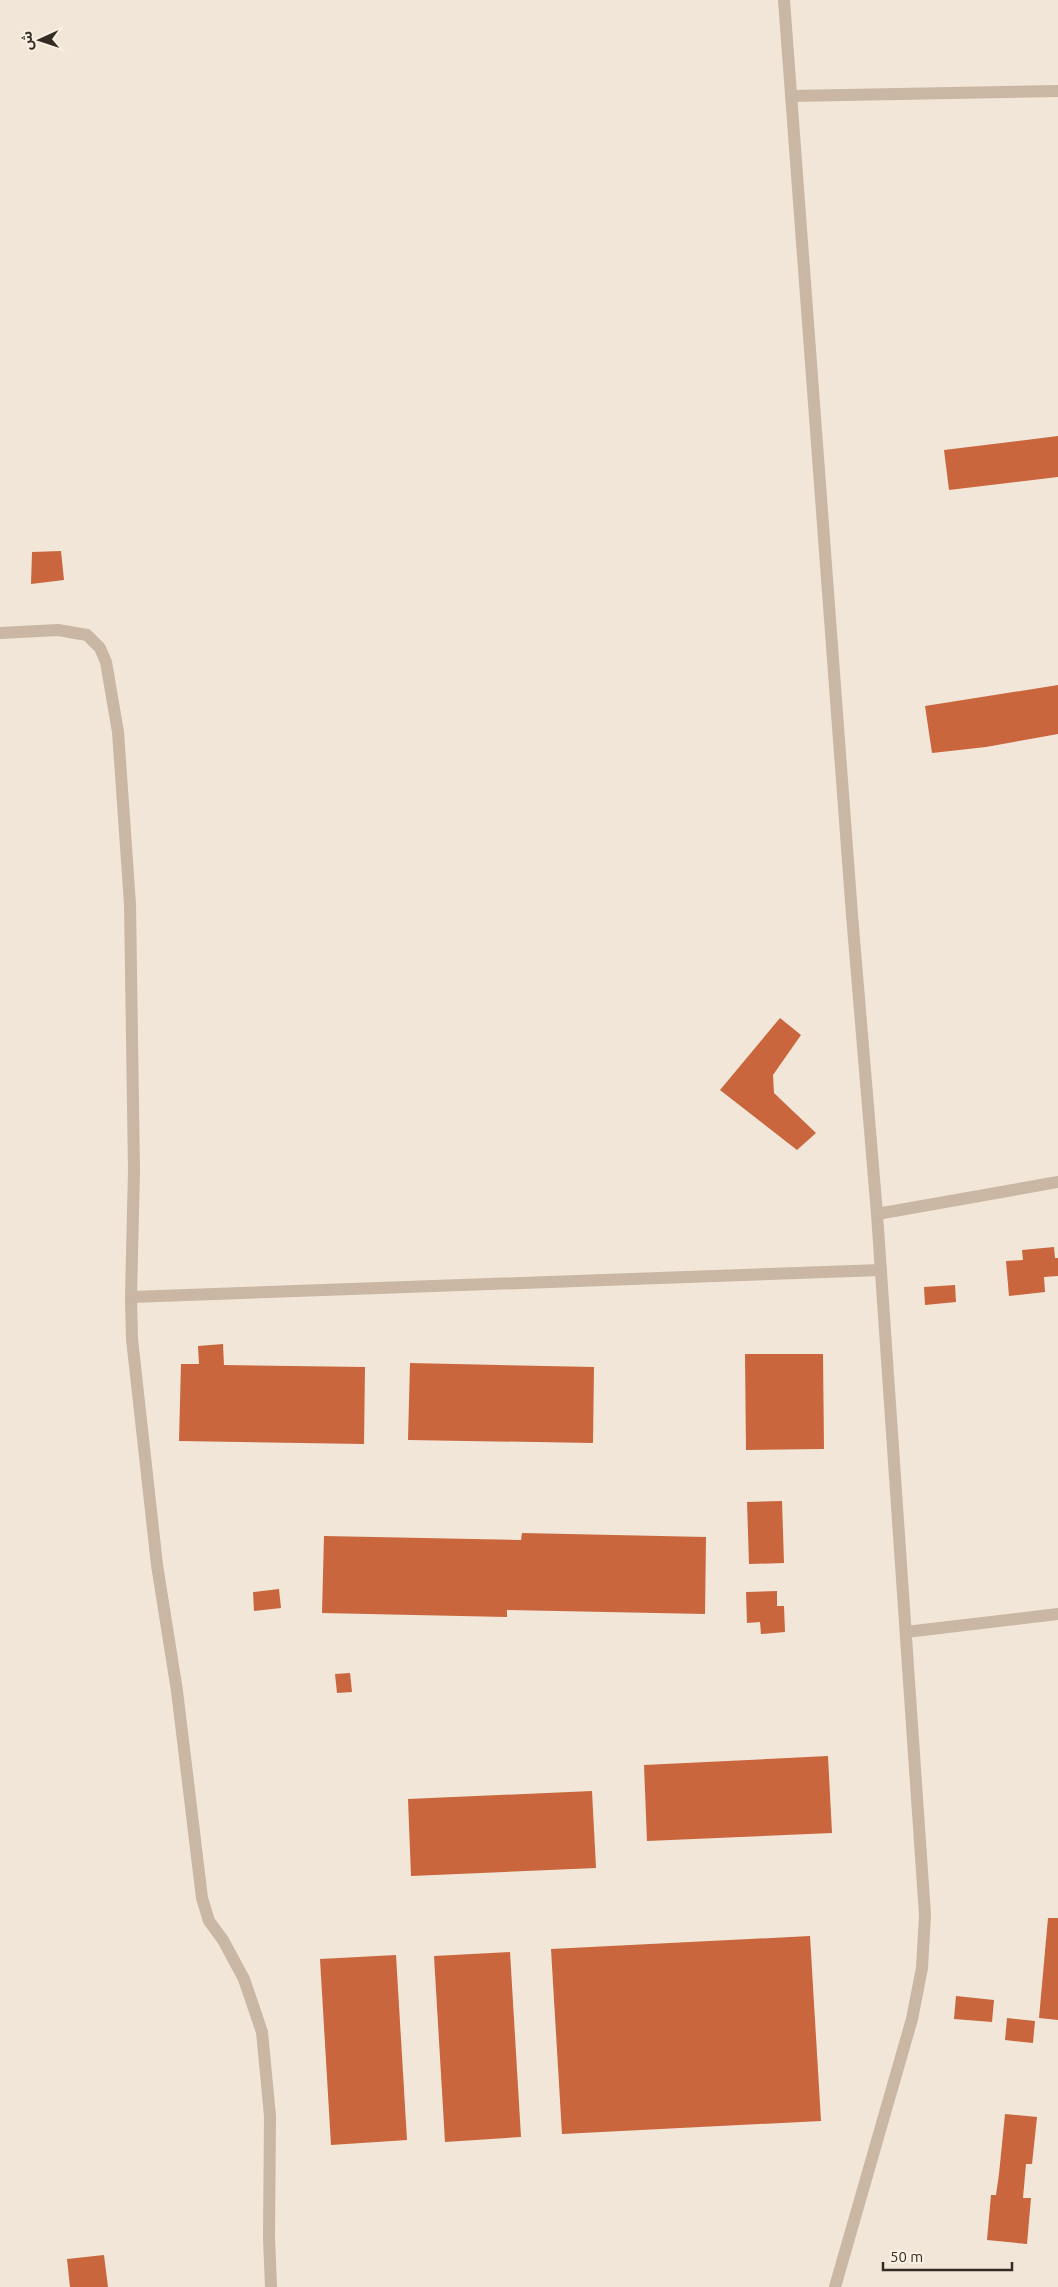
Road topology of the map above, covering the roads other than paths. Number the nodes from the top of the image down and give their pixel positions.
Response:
1 (784, 0) edge
2 (1058, 91) edge
3 (791, 96) junction
4 (0, 633) edge
5 (1058, 1182) edge
6 (877, 1214) junction
7 (881, 1270) junction
8 (130, 1297) junction
9 (1058, 1614) edge
10 (906, 1632) junction
11 (271, 2287) edge
12 (835, 2287) edge

1 - 3 street
2 - 3 street
3 - 6 street
4 - 8 street
5 - 6 street
6 - 7 street
7 - 8 street
7 - 10 street
8 - 11 street
9 - 10 street
10 - 12 street

